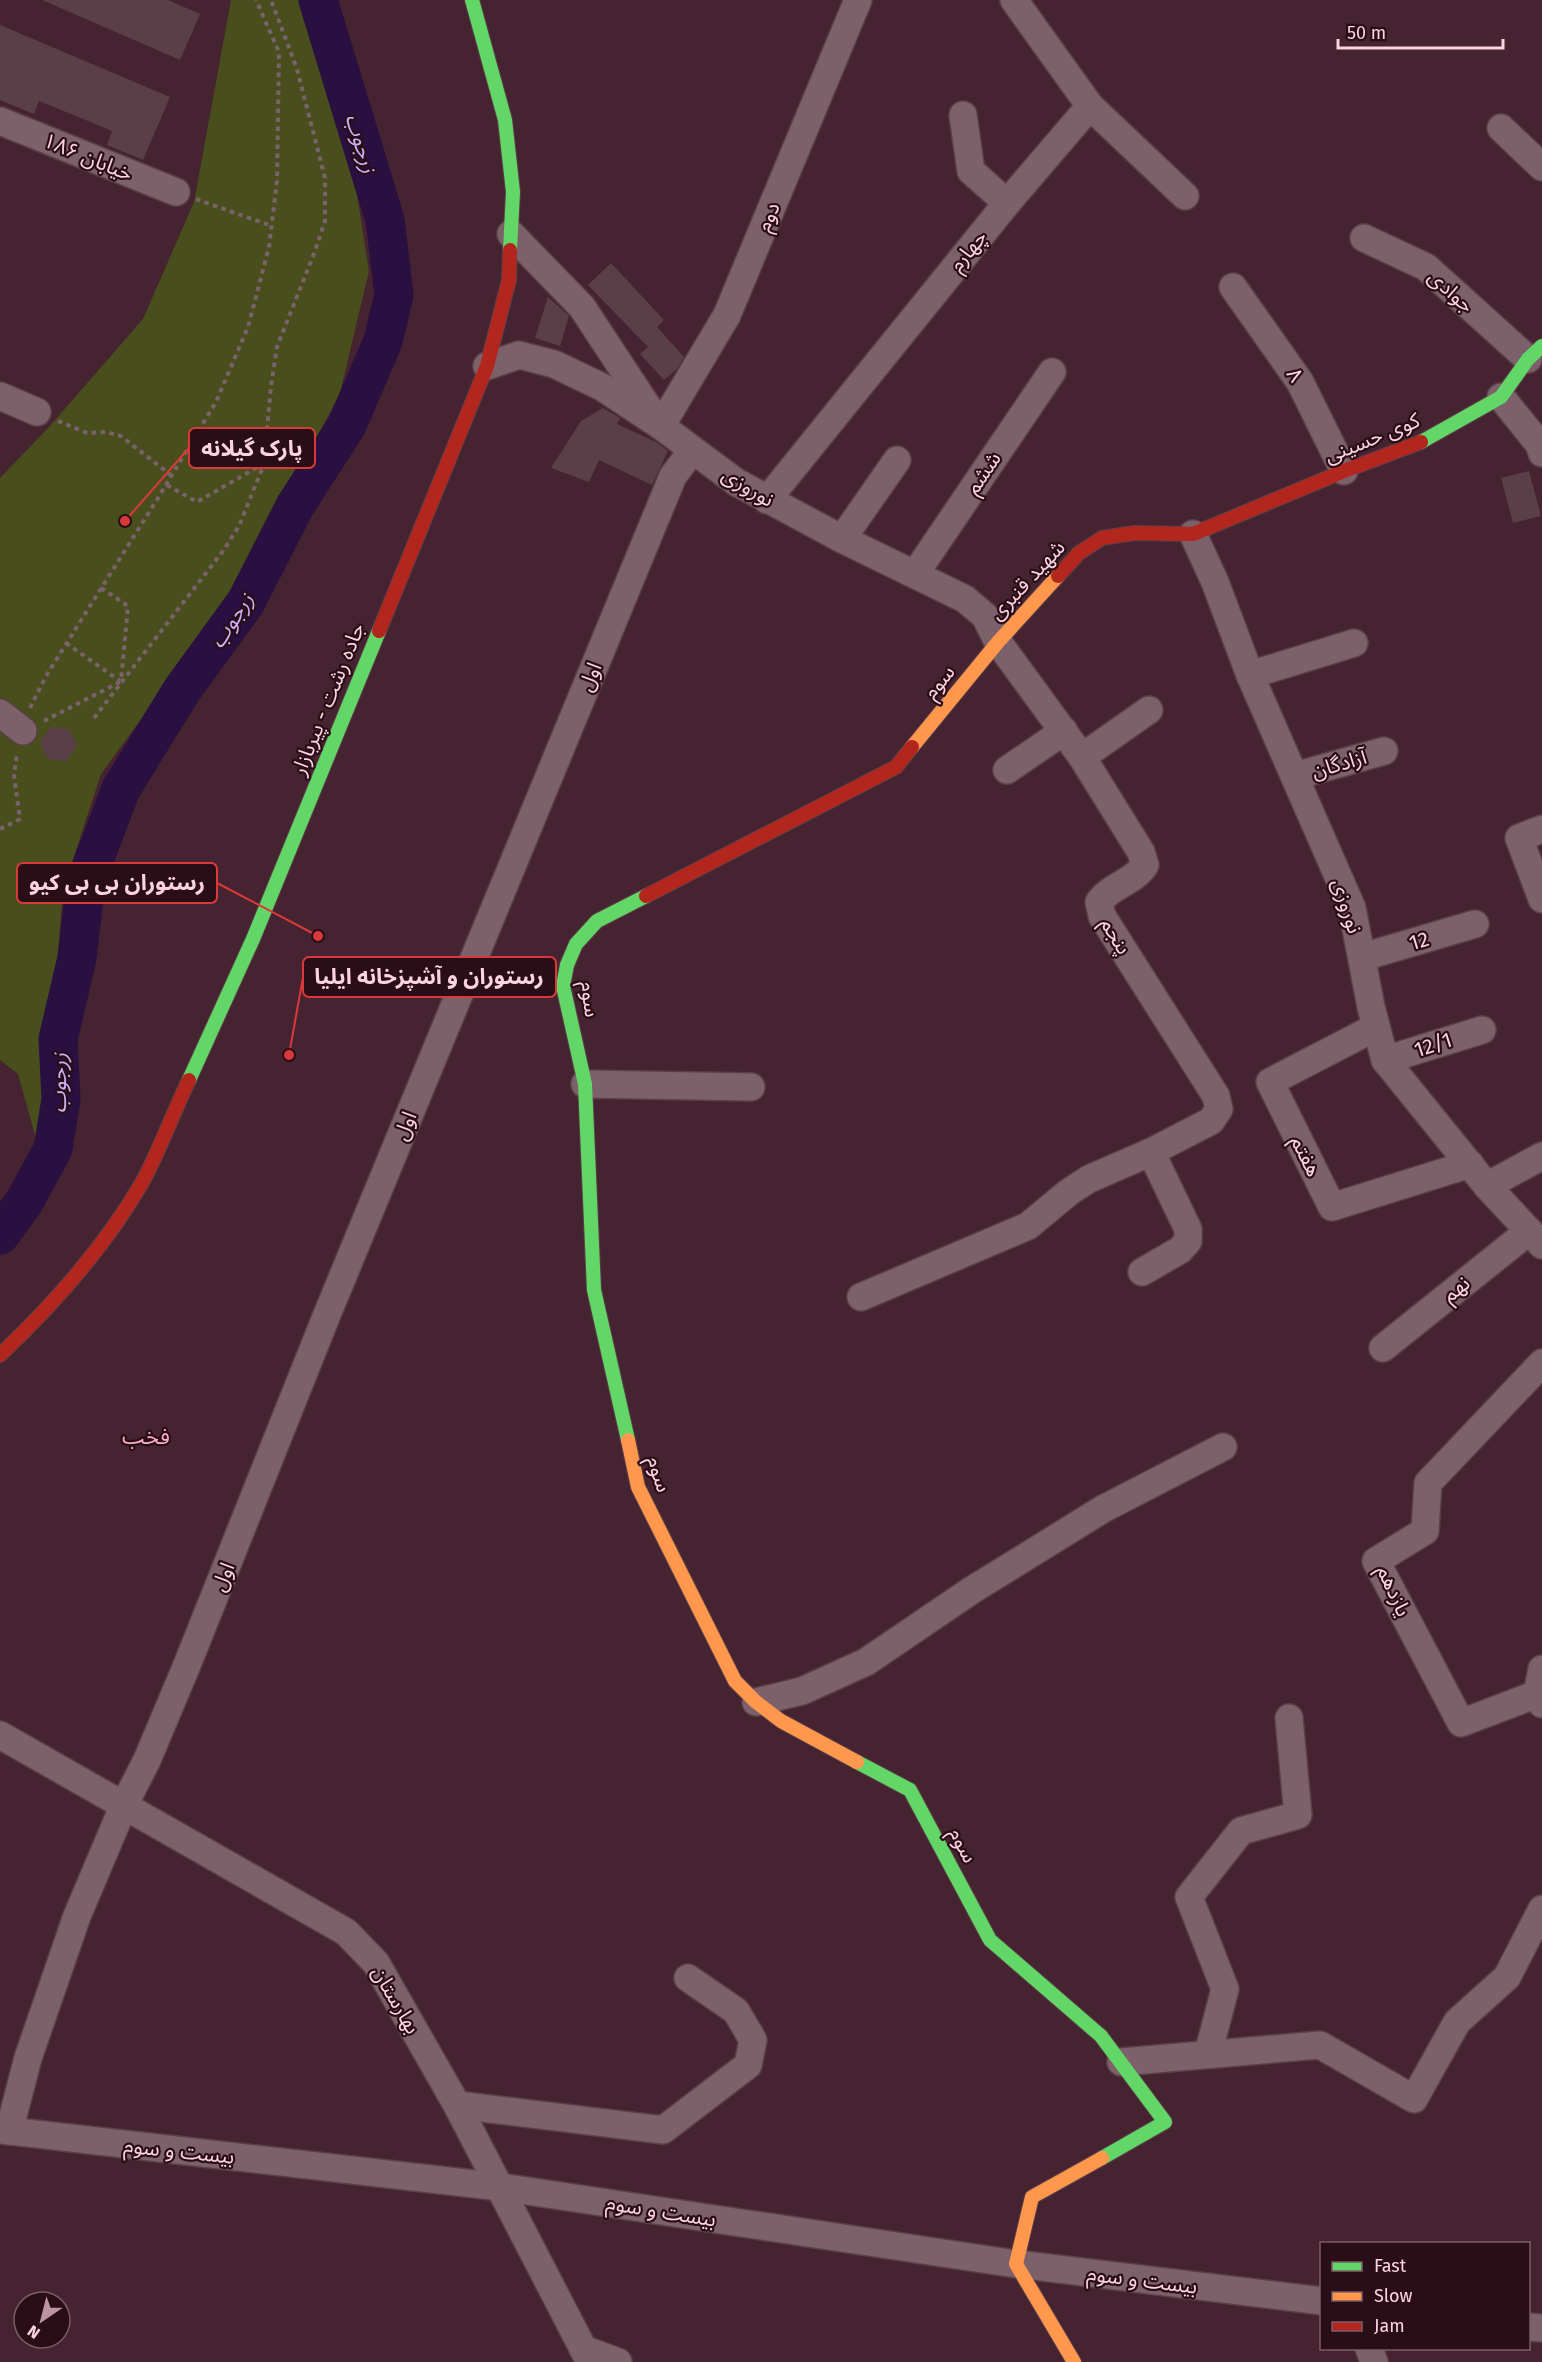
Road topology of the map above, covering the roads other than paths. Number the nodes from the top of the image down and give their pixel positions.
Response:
1 (472, 0) edge
2 (858, 0) edge
3 (1014, 0) edge
4 (1090, 106) junction
5 (963, 116) dead end
6 (0, 122) edge
7 (1502, 128) dead end
8 (1542, 167) edge
9 (176, 192) road end
10 (1185, 196) dead end
11 (1007, 203) junction
12 (511, 234) junction
13 (1364, 238) dead end
14 (1233, 287) dead end
15 (1535, 353) edge
16 (487, 366) junction
17 (1052, 372) dead end
18 (0, 396) edge
19 (1501, 397) junction
20 (38, 412) road end
21 (661, 426) junction
22 (1541, 446) edge
23 (692, 451) junction
24 (897, 460) dead end
25 (1344, 471) junction
26 (768, 500) junction
27 (1193, 534) junction
28 (843, 539) junction
29 (915, 574) junction
30 (998, 642) junction
31 (1354, 643) dead end
32 (1250, 675) junction
33 (1149, 710) dead end
34 (0, 713) edge
35 (23, 731) road end
36 (1064, 731) junction
37 (1384, 751) dead end
38 (1082, 757) junction
39 (1007, 770) dead end
40 (1295, 776) junction
41 (1542, 829) edge
42 (1542, 899) edge
43 (1475, 924) dead end
44 (1363, 957) junction
45 (1376, 1027) junction
46 (1482, 1030) dead end
47 (1384, 1060) junction
48 (585, 1084) junction
49 (751, 1087) dead end
50 (1152, 1152) junction
51 (1542, 1156) edge
52 (1470, 1164) junction
53 (1488, 1186) junction
54 (1536, 1238) edge
55 (1142, 1272) dead end
56 (861, 1297) dead end
57 (1383, 1348) dead end
58 (0, 1355) edge
59 (1542, 1363) edge
60 (1223, 1447) dead end
61 (1540, 1689) edge
62 (756, 1702) junction
63 (1289, 1718) dead end
64 (0, 1736) edge
65 (124, 1805) junction
66 (1542, 1909) edge
67 (688, 1978) dead end
68 (1208, 2054) junction
69 (1121, 2062) junction
70 (457, 2105) junction
71 (4, 2131) edge
72 (501, 2187) junction
73 (1016, 2264) junction
74 (1320, 2301) edge
75 (586, 2356) edge
76 (618, 2362) edge
77 (1074, 2362) edge

1 - 12 street, جاده رشت - پیربازار
2 - 21 street, دوم
3 - 4 street
4 - 10 street
4 - 11 street, چهارم
5 - 11 street
6 - 9 street, خیابان ۱۸۶
7 - 8 street
11 - 26 street, چهارم
12 - 16 street, جاده رشت - پیربازار
12 - 21 street
13 - 15 street, جوادی
14 - 25 street, ۸
15 - 19 street, کوی حسینی
16 - 21 street, نوروزی
16 - 58 street, جاده رشت - پیربازار
17 - 29 street, ششم
18 - 20 street
19 - 22 street
19 - 25 street, کوی حسینی
21 - 23 street, نوروزی
23 - 26 street, نوروزی
23 - 65 street, اول
24 - 28 street
25 - 27 street, کوی حسینی
26 - 28 street, نوروزی
27 - 30 street, شهید قنبری
27 - 32 street, نوروزی
28 - 29 street, نوروزی
29 - 30 street, نوروزی
30 - 36 street, پنجم
30 - 48 street, سوم
31 - 32 street
32 - 40 street, نوروزی
33 - 38 street
34 - 35 street
36 - 38 street, پنجم
36 - 39 street
37 - 40 street, آزادگان
38 - 50 street, پنجم
40 - 44 street, نوروزی
41 - 42 street
43 - 44 street, 12
44 - 45 street, نوروزی
45 - 47 street, نوروزی
45 - 52 street, هفتم
46 - 47 street, 12/1
47 - 52 street, نوروزی
48 - 49 street
48 - 62 street, سوم
50 - 55 street
50 - 56 street
51 - 53 street
52 - 53 street, نوروزی
53 - 54 street, نوروزی
54 - 57 street, نهم
59 - 61 street, یازدهم
60 - 62 street
62 - 69 street, سوم
63 - 68 street
64 - 65 street, بهارستان
65 - 70 street, بهارستان
65 - 71 street, اول
66 - 68 street
67 - 70 street
68 - 69 street
69 - 73 street, سوم
70 - 72 street, بهارستان
71 - 72 street, بیست و سوم
72 - 73 street, بیست و سوم
72 - 75 street, بهارستان
73 - 74 street, بیست و سوم
73 - 77 street
75 - 76 street

